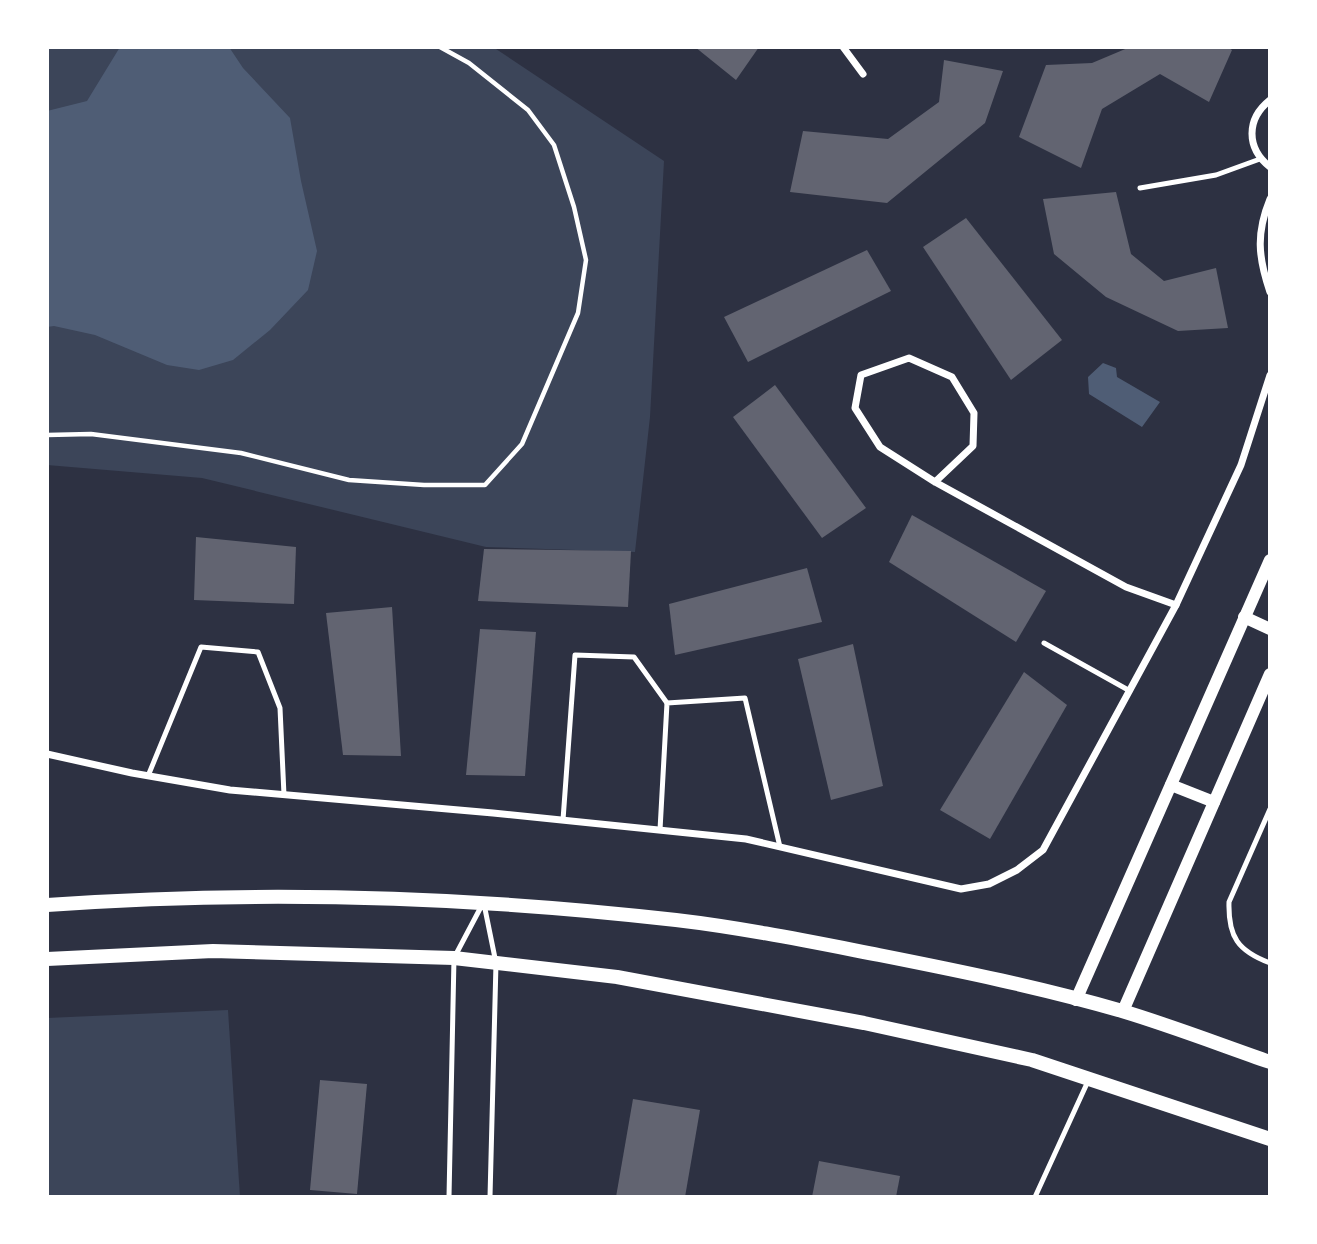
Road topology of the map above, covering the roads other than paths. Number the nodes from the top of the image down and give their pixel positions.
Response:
1 (843, 47) edge
2 (863, 74) dead end
3 (1270, 100) edge
4 (1260, 159) junction
5 (1270, 167) edge
6 (1140, 188) dead end
7 (1270, 199) edge
8 (1270, 292) edge
9 (1270, 375) edge
10 (935, 482) junction
11 (1270, 560) edge
12 (1176, 605) junction
13 (1244, 617) junction
14 (1270, 629) edge
15 (1044, 643) dead end
16 (1270, 674) edge
17 (1130, 691) junction
18 (667, 703) junction
19 (47, 754) edge
20 (148, 776) junction
21 (1171, 785) junction
22 (284, 795) junction
23 (1214, 802) junction
24 (1270, 809) edge
25 (563, 820) junction
26 (660, 830) junction
27 (780, 847) junction
28 (484, 902) junction
29 (47, 905) edge
30 (47, 958) edge
31 (454, 958) junction
32 (496, 963) junction
33 (1270, 963) edge
34 (1076, 1000) junction
35 (1123, 1011) junction
36 (1270, 1062) edge
37 (1089, 1078) junction
38 (1270, 1139) edge
39 (449, 1197) edge
40 (490, 1197) edge
41 (1035, 1197) edge

1 - 2 street
3 - 4 street
4 - 5 street
4 - 6 lane
7 - 8 street
9 - 12 street
10 - 10 street
10 - 12 street
11 - 13 street
12 - 17 street
13 - 14 street
13 - 21 street
15 - 17 lane
16 - 23 street
17 - 27 street
18 - 25 lane
18 - 26 lane
18 - 27 lane
19 - 20 street
20 - 22 street
20 - 22 lane
21 - 23 street
21 - 34 street
22 - 25 street
23 - 35 street
24 - 33 lane
25 - 26 street
26 - 27 street
28 - 29 main road
28 - 31 lane
28 - 32 lane
28 - 34 main road
30 - 31 main road
31 - 32 main road
31 - 39 lane
32 - 37 main road
32 - 40 lane
34 - 35 main road
35 - 36 main road
37 - 38 main road
37 - 41 lane

